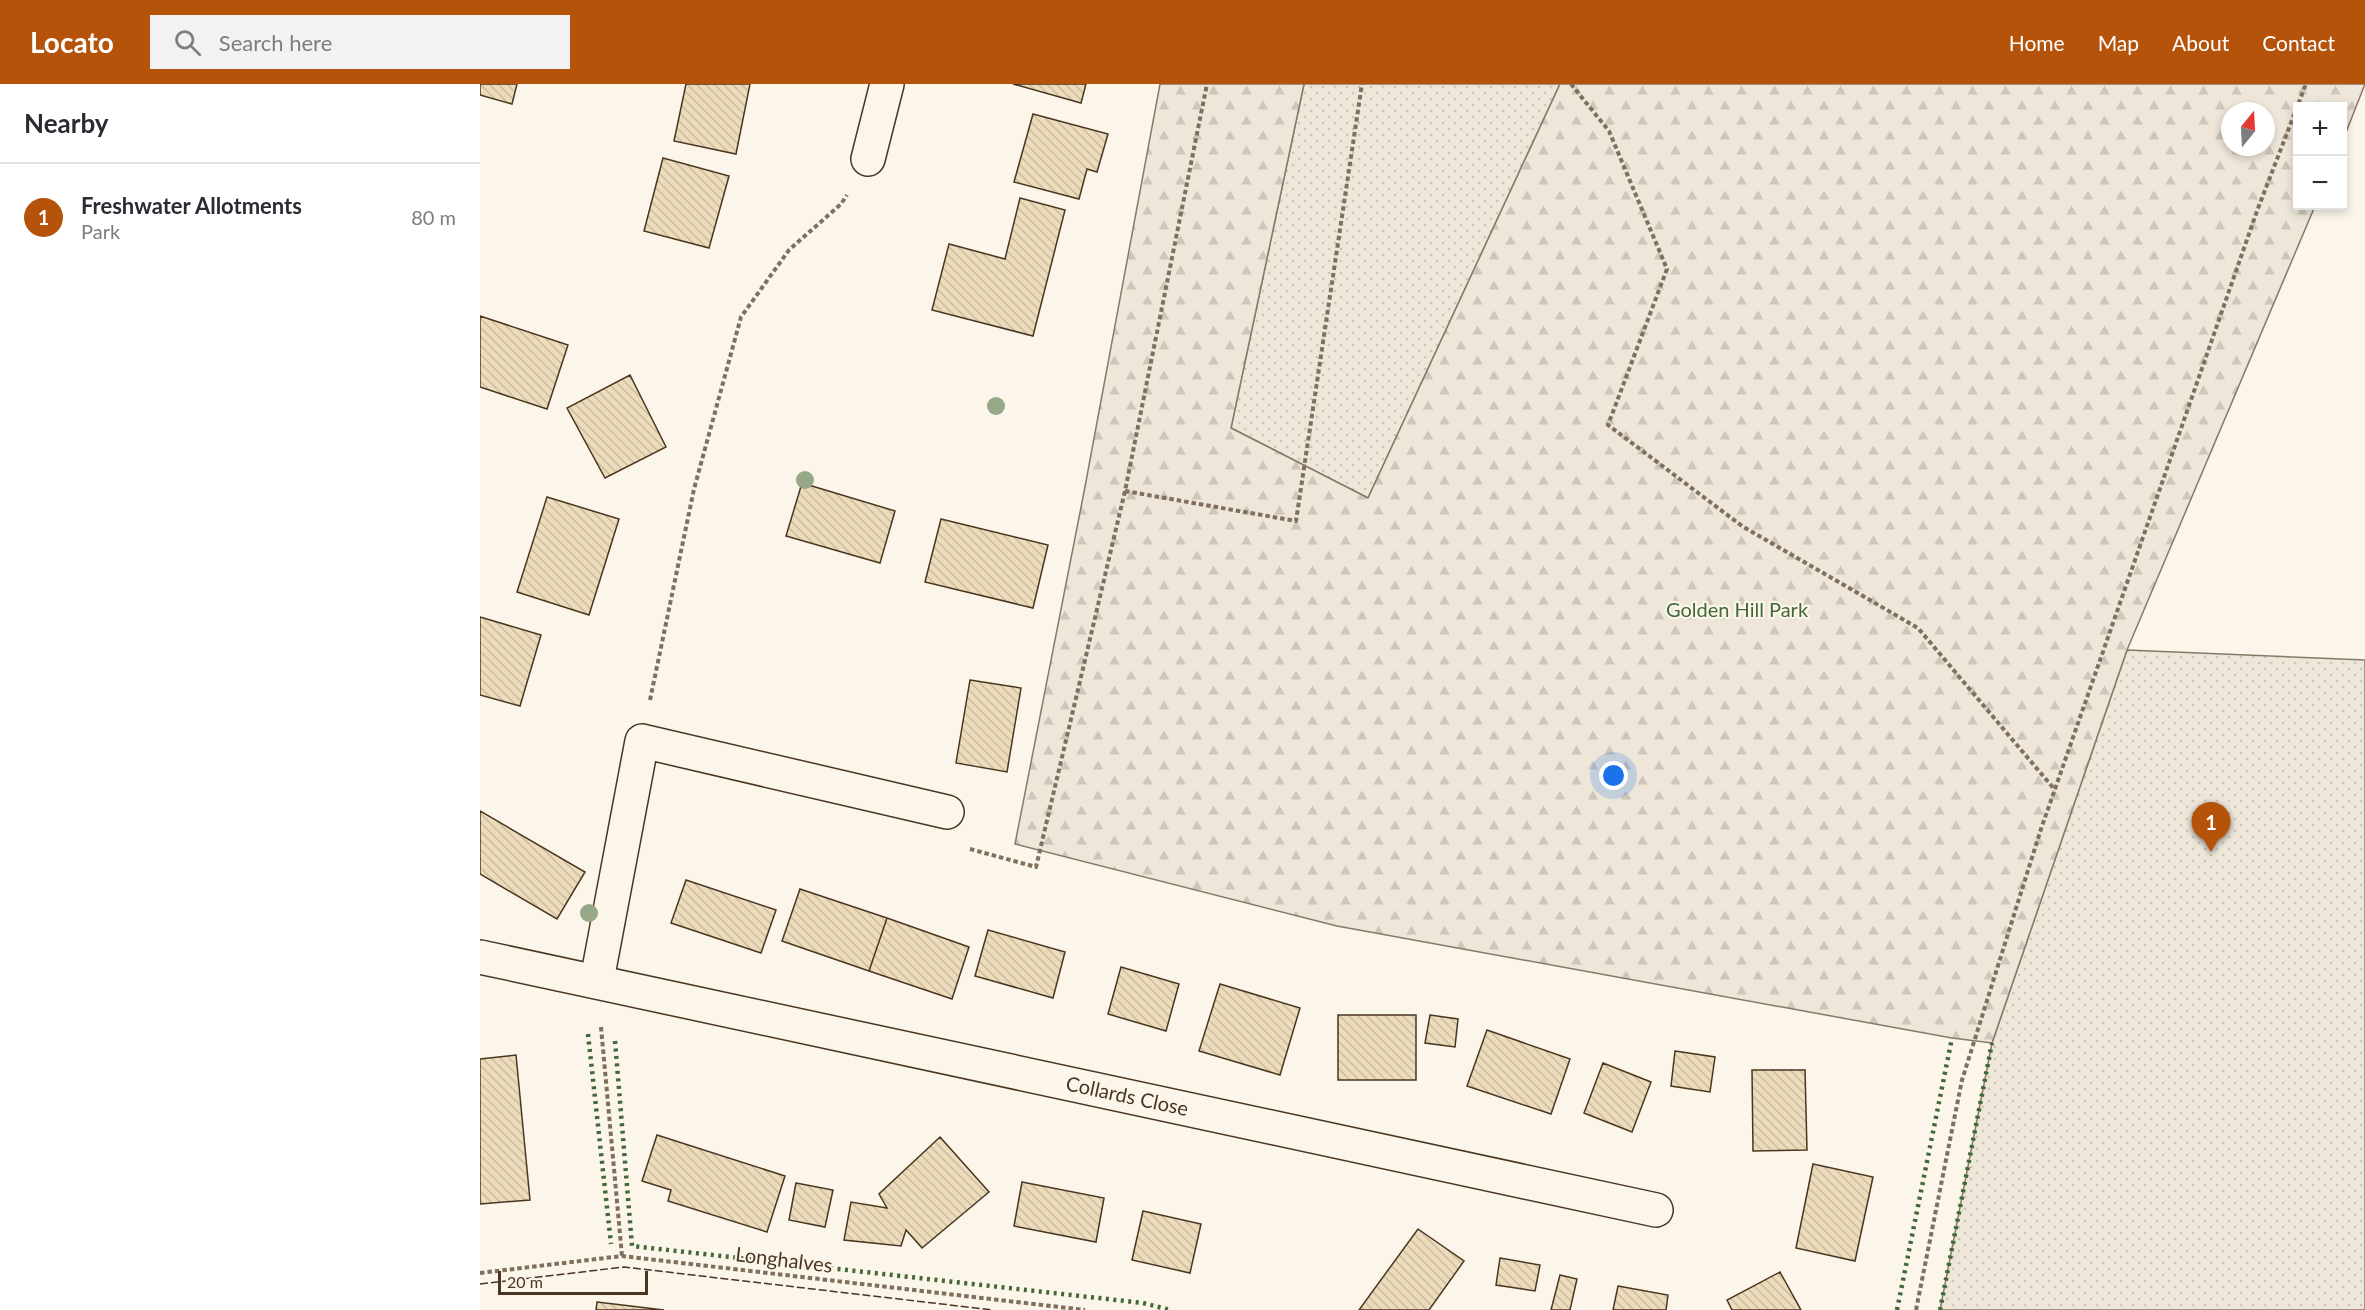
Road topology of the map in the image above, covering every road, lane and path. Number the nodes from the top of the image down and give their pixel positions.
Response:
1 (887, 84) edge
2 (1207, 84) edge
3 (1362, 84) edge
4 (1571, 84) edge
5 (2306, 84) edge
6 (868, 159) joint
7 (1125, 490) junction
8 (642, 741) junction
9 (2055, 790) junction
10 (947, 812) dead end
11 (968, 848) dead end
12 (480, 957) edge
13 (597, 980) junction
14 (1656, 1210) dead end
15 (622, 1256) junction
16 (480, 1273) edge
17 (1085, 1310) edge
18 (1916, 1310) edge

1 - 6 street
2 - 7 path
3 - 7 path
4 - 9 path
5 - 9 path
6 - 8 path
7 - 11 path
8 - 10 street
8 - 13 street
9 - 18 path
12 - 13 street, Collards Close
13 - 14 street, Collards Close
13 - 15 path
15 - 16 path, Longhalves
15 - 17 path, Longhalves

